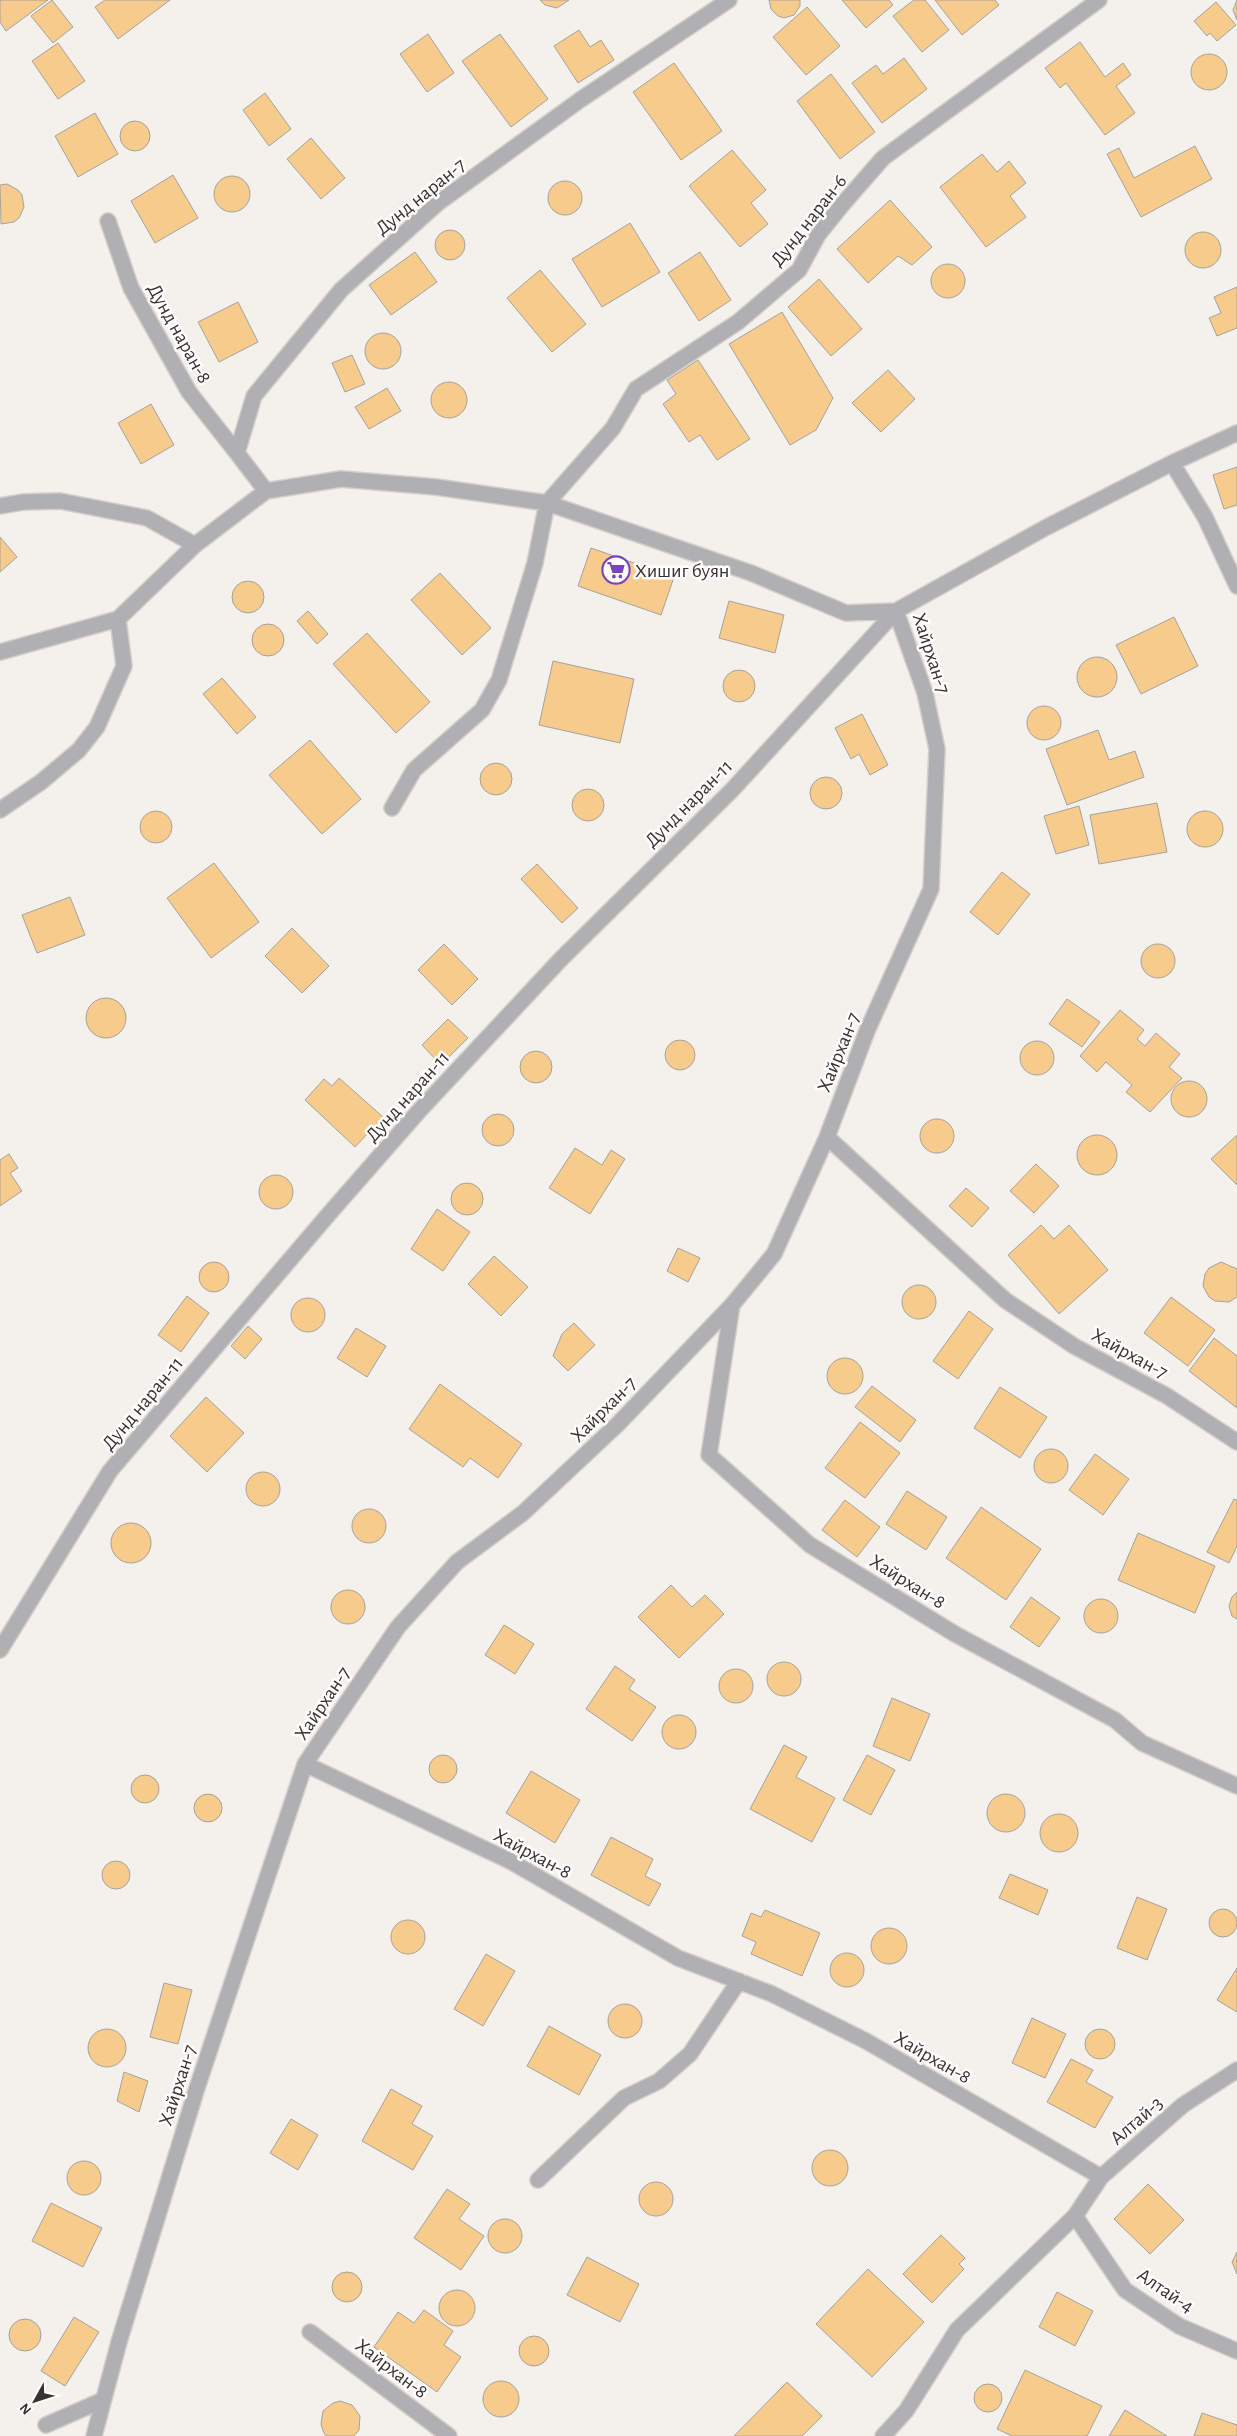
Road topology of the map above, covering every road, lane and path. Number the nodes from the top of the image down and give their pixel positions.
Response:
1 (729, 0) edge
2 (1099, 0) edge
3 (108, 221) dead end
4 (1237, 433) edge
5 (237, 453) junction
6 (1172, 463) junction
7 (266, 491) junction
8 (547, 503) junction
9 (0, 506) edge
10 (195, 546) junction
11 (1237, 586) edge
12 (896, 611) junction
13 (118, 619) junction
14 (0, 652) edge
15 (392, 808) dead end
16 (0, 810) edge
17 (827, 1137) junction
18 (732, 1306) junction
19 (1237, 1442) edge
20 (0, 1650) edge
21 (305, 1764) junction
22 (1237, 1786) edge
23 (739, 1981) junction
24 (1237, 2070) edge
25 (1102, 2177) junction
26 (538, 2180) dead end
27 (1075, 2216) junction
28 (310, 2332) dead end
29 (1237, 2351) edge
30 (103, 2400) junction
31 (46, 2425) dead end
32 (94, 2436) edge
33 (450, 2436) edge
34 (883, 2436) edge

1 - 5 street, Дунд наран-7
2 - 8 street, Дунд наран-6
3 - 5 street, Дунд наран-8
4 - 6 street, Хайрхан-7
5 - 7 street
6 - 11 street
6 - 12 street, Хайрхан-7
7 - 8 street
7 - 10 street
8 - 12 street
8 - 15 street
9 - 10 street
10 - 13 street
12 - 17 street, Хайрхан-7
12 - 20 street, Дунд наран-11
13 - 14 street
13 - 16 street
17 - 18 street, Хайрхан-7
17 - 19 street, Хайрхан-7
18 - 21 street, Хайрхан-7
18 - 22 street, Хайрхан-8
21 - 23 street, Хайрхан-8
21 - 30 street, Хайрхан-7
23 - 25 street, Хайрхан-8
23 - 26 street
24 - 25 street, Алтай-3
25 - 27 street, Алтай-3
27 - 29 street, Алтай-4
27 - 34 street
28 - 33 street, Хайрхан-8
30 - 31 street
30 - 32 street, Хайрхан-7

